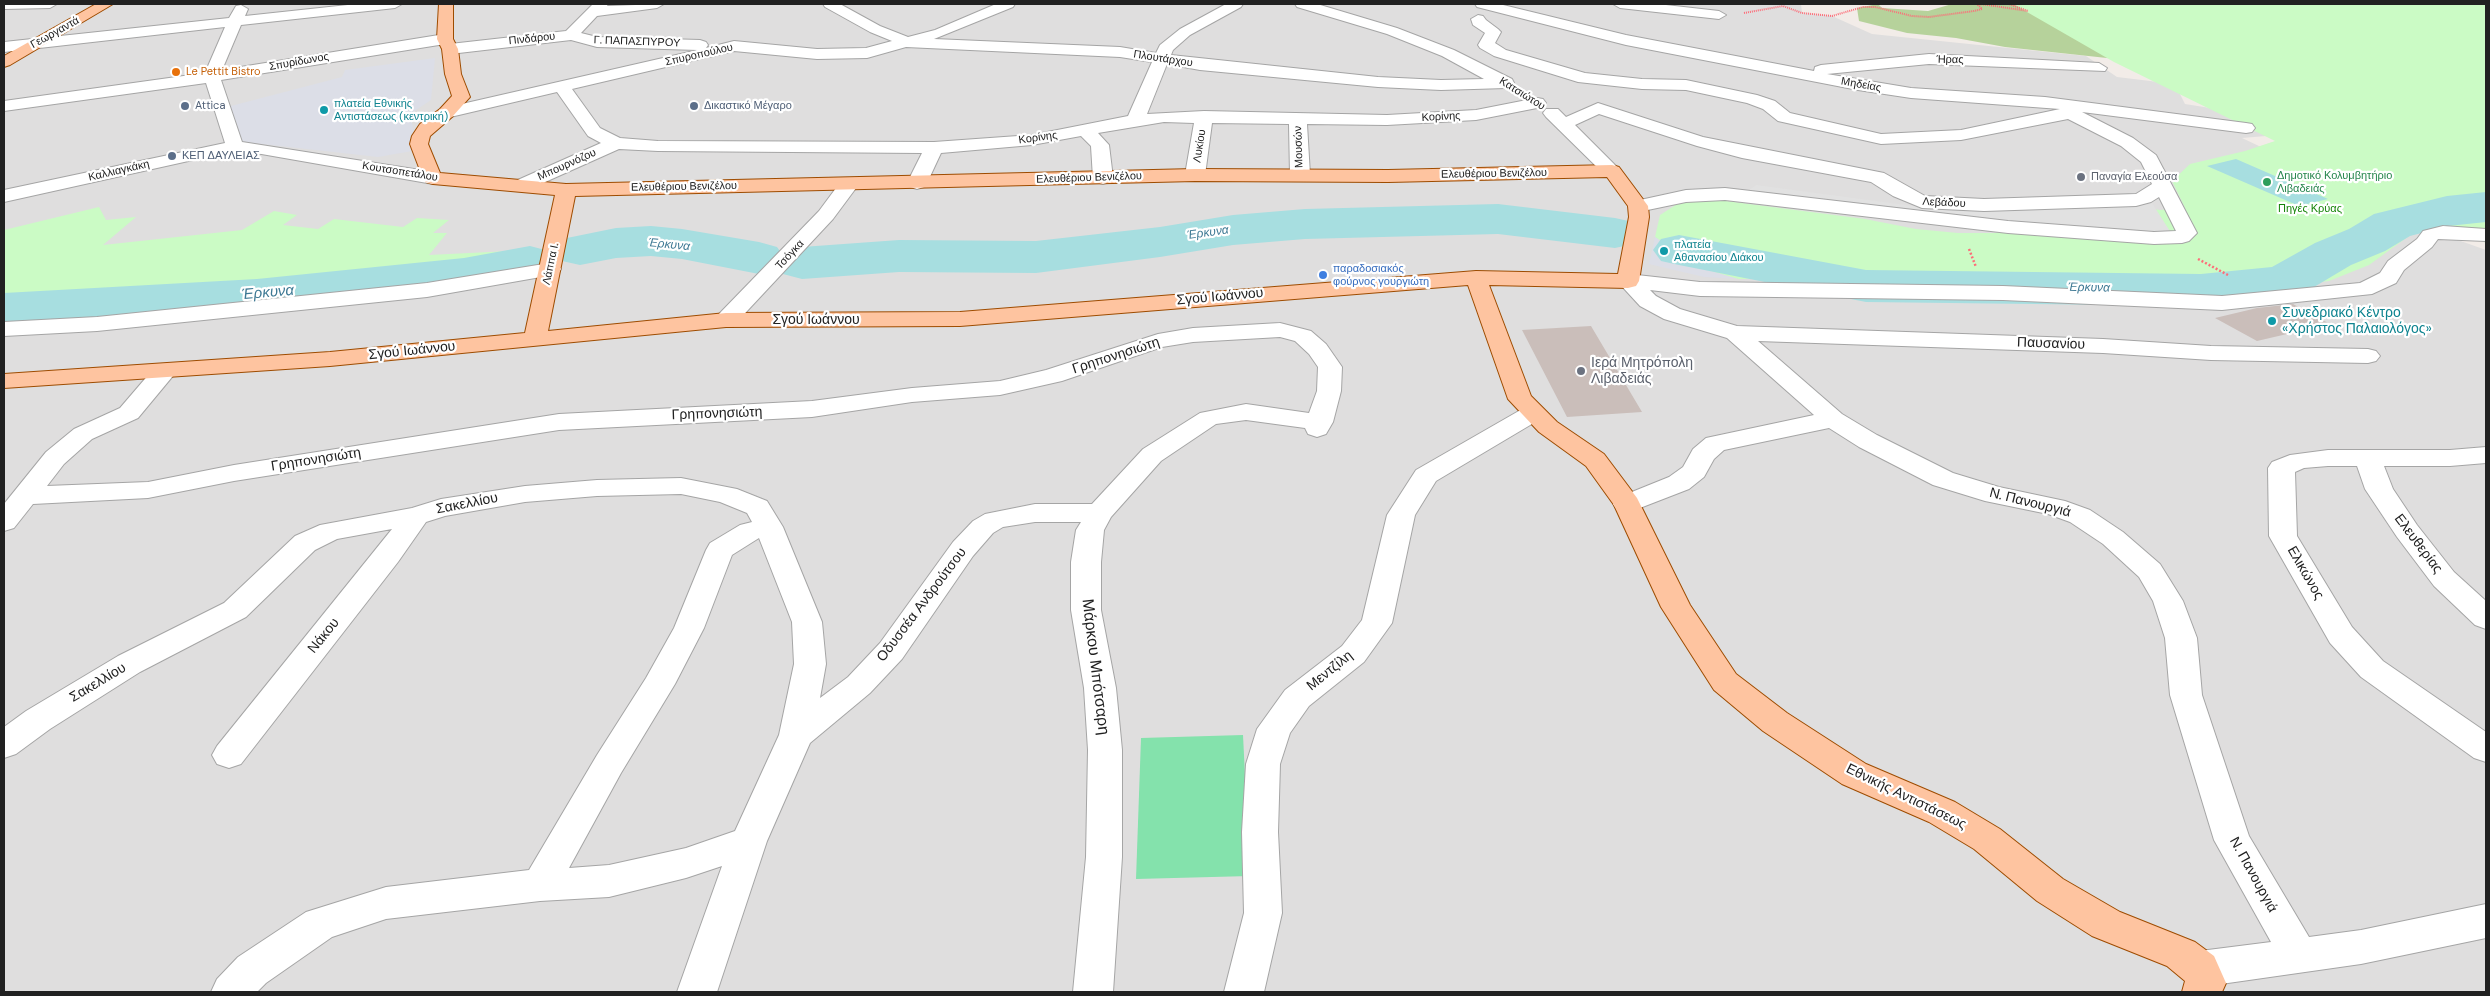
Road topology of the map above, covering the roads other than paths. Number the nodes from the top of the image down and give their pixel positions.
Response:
1 (50, 4) edge
2 (106, 4) edge
3 (243, 4) edge
4 (395, 4) edge
5 (446, 4) edge
6 (656, 4) edge
7 (830, 4) edge
8 (1008, 4) edge
9 (1236, 4) edge
10 (1302, 4) edge
11 (1620, 4) edge
12 (4, 5) edge
13 (1674, 7) edge
14 (598, 8) edge
15 (1480, 11) edge
16 (1719, 15) road end
17 (236, 22) junction
18 (571, 35) junction
19 (909, 43) junction
20 (36, 44) junction
21 (448, 44) junction
22 (734, 46) junction
23 (4, 47) edge
24 (1161, 60) junction
25 (4, 62) edge
26 (2099, 68) dead end
27 (1802, 73) junction
28 (212, 77) junction
29 (1506, 83) junction
30 (562, 87) junction
31 (2045, 102) junction
32 (1537, 103) junction
33 (4, 106) edge
34 (2071, 113) junction
35 (446, 114) junction
36 (1204, 116) junction
37 (1135, 120) junction
38 (1298, 120) junction
39 (1564, 124) junction
40 (2246, 128) dead end
41 (1086, 131) junction
42 (616, 144) junction
43 (235, 147) junction
44 (934, 148) junction
45 (1612, 171) junction
46 (1195, 175) junction
47 (1300, 175) junction
48 (433, 178) junction
49 (1103, 178) junction
50 (918, 183) junction
51 (848, 184) junction
52 (518, 186) junction
53 (2162, 186) junction
54 (566, 190) junction
55 (1725, 194) junction
56 (4, 196) edge
57 (1922, 202) junction
58 (1638, 206) junction
59 (2486, 236) edge
60 (550, 269) junction
61 (1476, 278) junction
62 (1628, 281) junction
63 (726, 320) junction
64 (4, 329) edge
65 (1735, 333) junction
66 (535, 339) junction
67 (2368, 356) dead end
68 (165, 371) junction
69 (4, 381) edge
70 (1533, 413) junction
71 (1833, 419) junction
72 (1319, 425) joint
73 (2486, 456) edge
74 (2367, 457) junction
75 (23, 496) junction
76 (1627, 504) junction
77 (1100, 513) junction
78 (416, 516) junction
79 (4, 522) edge
80 (770, 527) junction
81 (2486, 618) edge
82 (796, 734) junction
83 (4, 746) edge
84 (2486, 749) edge
85 (230, 755) dead end
86 (749, 841) junction
87 (540, 885) junction
88 (2486, 921) edge
89 (2299, 955) junction
90 (2201, 980) edge
91 (231, 992) edge
92 (697, 992) edge
93 (1093, 992) edge
94 (1244, 992) edge

1 - 12 street
2 - 20 main road, Γεωργαντά
3 - 17 street
4 - 17 street
5 - 21 main road
6 - 14 street
7 - 19 street, Πλουτάρχου
8 - 19 street, Σπυροπούλου
9 - 24 street
10 - 29 street, Κατσιώτου
11 - 13 street
13 - 16 street
14 - 18 street, Πινδάρου
15 - 27 street, Μηδείας
15 - 34 street
17 - 20 street
17 - 28 street
18 - 21 street, Πινδάρου
18 - 22 street, Γ. ΠΑΠΑΣΠΥΡΟΥ
19 - 22 street, Σπυροπούλου
19 - 24 street, Πλουτάρχου
20 - 23 street
20 - 25 main road, Γεωργαντά
21 - 28 street, Σπυρίδωνος
21 - 35 main road
22 - 30 street, Σπυροπούλου
24 - 29 street, Πλουτάρχου
24 - 37 street
26 - 27 street, Ήρας
27 - 31 street, Μηδείας
28 - 33 street, Σπυρίδωνος
28 - 43 street
29 - 32 street, Κατσιώτου
30 - 35 street, Σπυροπούλου
30 - 42 street, Κορίνης
31 - 34 street
31 - 40 street, Μηδείας
32 - 38 street, Κορίνης
32 - 39 street, Κατσιώτου
34 - 53 street
35 - 48 main road
36 - 37 street, Κορίνης
36 - 38 street, Κορίνης
36 - 46 street, Λυκίου
37 - 41 street, Κορίνης
38 - 47 street, Μουσών
39 - 45 street, Κατσιώτου
39 - 57 street
41 - 44 street, Κορίνης
41 - 49 street
42 - 44 street, Κορίνης
42 - 52 street, Μπουρνόζου
43 - 48 street, Κουτσοπετάλου
43 - 56 street, Καλλιαγκάκη
44 - 50 street
45 - 47 main road, Ελευθέριου Βενιζέλου
45 - 58 main road, Κατσιώτου
46 - 47 main road, Ελευθέριου Βενιζέλου
46 - 49 main road, Ελευθέριου Βενιζέλου
48 - 52 main road, Κουτσοπετάλου
49 - 50 main road, Ελευθέριου Βενιζέλου
50 - 51 main road, Ελευθέριου Βενιζέλου
51 - 54 main road, Ελευθέριου Βενιζέλου
51 - 63 street, Τσόγκα
52 - 54 main road, Κουτσοπετάλου
53 - 55 street, Λεβάδου
53 - 57 street, Λεβάδου
54 - 60 main road, Λάππα Ι.
55 - 57 street, Λεβάδου
55 - 58 street, Λεβάδου
58 - 62 main road
59 - 62 street
60 - 64 street
60 - 66 main road, Λάππα Ι.
61 - 62 main road, Σγού Ιωάννου
61 - 63 main road, Σγού Ιωάννου
61 - 70 main road, Εθνικής Αντιστάσεως
62 - 65 street, Ν. Πανουργιά
63 - 66 main road, Σγού Ιωάννου
65 - 67 street, Παυσανίου
65 - 71 street, Ν. Πανουργιά
66 - 68 main road, Σγού Ιωάννου
68 - 69 main road, Σγού Ιωάννου
68 - 75 street
70 - 76 main road, Εθνικής Αντιστάσεως
70 - 94 street, Μεντζίλη
71 - 76 street
71 - 89 street, Ν. Πανουργιά
72 - 75 street, Γρηπονησιώτη
72 - 77 street, Μάρκου Μπότσαρη
73 - 74 street, Ελικώνος
74 - 81 street, Ελευθερίας
74 - 84 street, Ελικώνος
75 - 79 street
76 - 90 main road, Εθνικής Αντιστάσεως
77 - 82 street, Οδυσσέα Ανδρούτσου
77 - 93 street, Μάρκου Μπότσαρη
78 - 80 street, Σακελλίου
78 - 83 street, Σακελλίου
78 - 85 street, Νάκου
80 - 82 street, Σακελλίου
80 - 87 street
82 - 86 street, Οδυσσέα Ανδρούτσου
86 - 87 street
86 - 92 street, Οδυσσέα Ανδρούτσου
87 - 91 street
88 - 89 street
89 - 90 street

